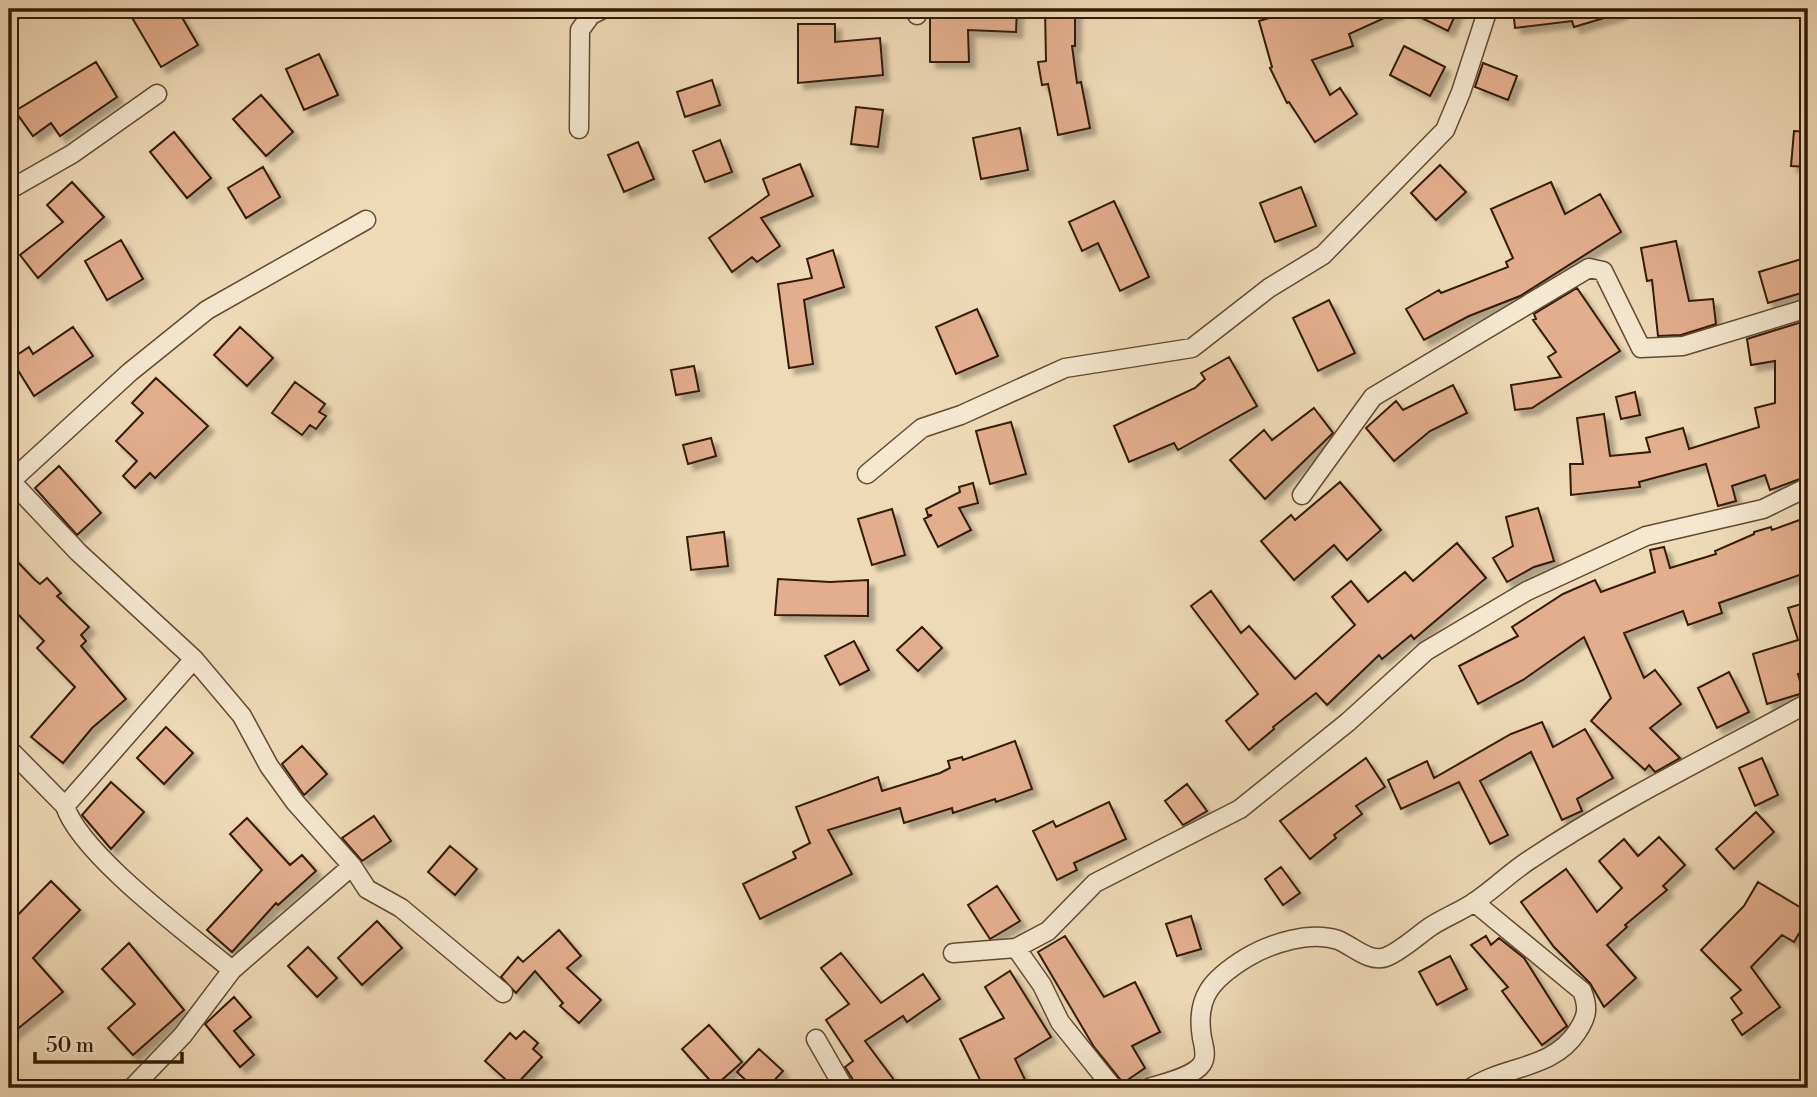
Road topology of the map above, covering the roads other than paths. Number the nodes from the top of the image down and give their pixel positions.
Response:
1 (603, 9) edge
2 (1488, 9) edge
3 (157, 94) dead end
4 (579, 129) dead end
5 (11, 182) edge
6 (366, 220) dead end
7 (1808, 308) edge
8 (867, 474) dead end
9 (10, 480) edge
10 (1808, 486) edge
11 (1302, 495) dead end
12 (194, 659) junction
13 (1808, 704) edge
14 (9, 749) edge
15 (65, 806) junction
16 (352, 866) junction
17 (1474, 902) junction
18 (1016, 948) junction
19 (953, 953) dead end
20 (232, 971) junction
21 (503, 993) dead end
22 (816, 1039) dead end
23 (132, 1088) edge
24 (844, 1088) edge
25 (1113, 1088) edge
26 (1149, 1088) edge
27 (1471, 1088) edge

1 - 4 street
2 - 8 street
3 - 5 street
6 - 9 street
7 - 11 street
9 - 12 street
10 - 18 street
12 - 15 street
12 - 16 street
13 - 17 street
14 - 15 street
15 - 20 street
16 - 20 street
16 - 21 street
17 - 26 street
17 - 27 street
18 - 19 street
18 - 25 street
20 - 23 street
22 - 24 street

